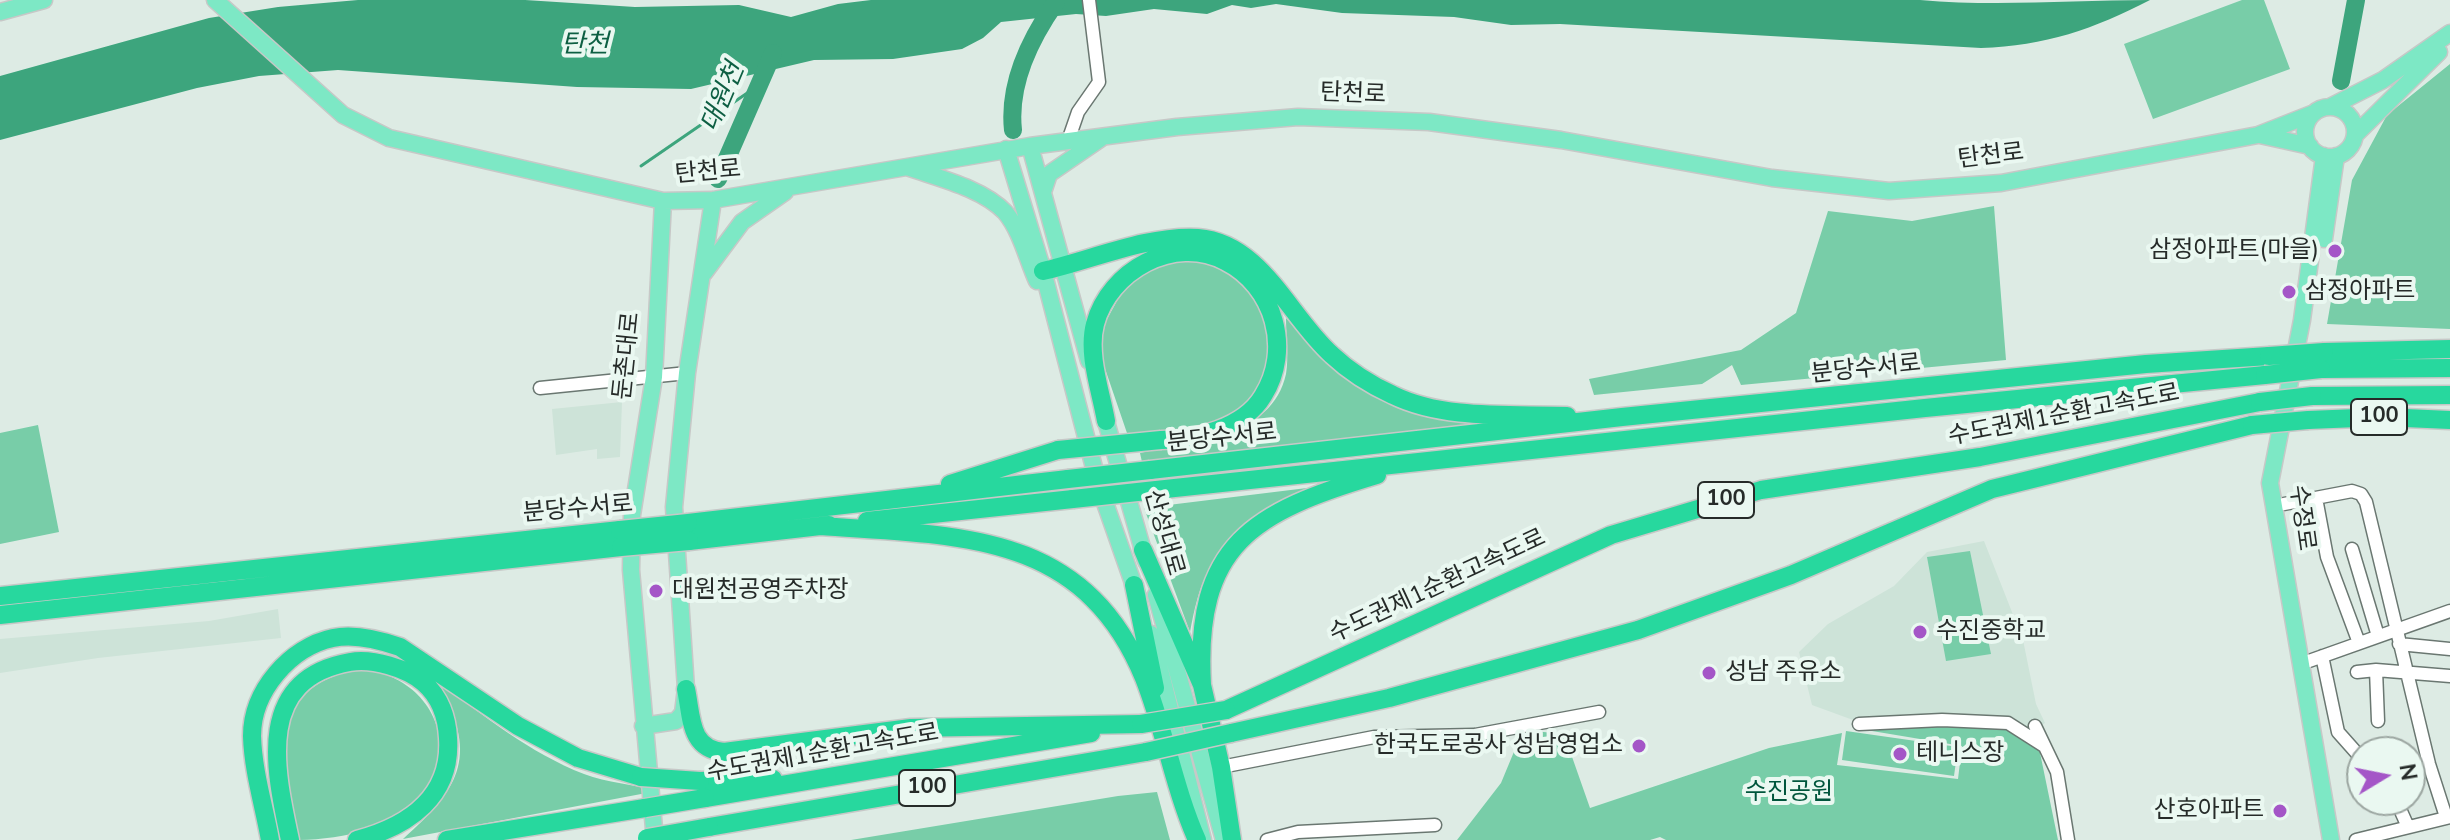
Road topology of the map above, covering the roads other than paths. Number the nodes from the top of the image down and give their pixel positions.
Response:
1 (44, 0) edge
2 (1089, 0) edge
3 (216, 1) edge
4 (0, 12) edge
5 (2448, 35) edge
6 (2330, 107) junction
7 (2314, 113) junction
8 (2258, 135) junction
9 (2355, 135) junction
10 (1104, 136) junction
11 (1068, 141) junction
12 (1030, 146) junction
13 (2310, 146) junction
14 (1006, 149) junction
15 (2330, 156) junction
16 (905, 167) junction
17 (795, 186) junction
18 (1043, 193) junction
19 (713, 200) junction
20 (663, 201) junction
21 (1062, 267) junction
22 (1043, 271) junction
23 (703, 275) junction
24 (1053, 317) junction
25 (2450, 349) edge
26 (2322, 360) junction
27 (2450, 368) edge
28 (687, 373) junction
29 (654, 377) junction
30 (540, 388) dead end
31 (2450, 395) edge
32 (1622, 417) junction
33 (2450, 420) edge
34 (1106, 421) junction
35 (1418, 462) junction
36 (910, 496) junction
37 (2316, 498) junction
38 (2284, 504) junction
39 (820, 526) junction
40 (688, 532) junction
41 (620, 538) junction
42 (2352, 549) dead end
43 (1143, 550) junction
44 (1134, 585) junction
45 (0, 596) edge
46 (2450, 611) edge
47 (0, 615) edge
48 (2396, 630) junction
49 (2378, 636) junction
50 (2359, 643) junction
51 (2399, 644) junction
52 (2450, 649) edge
53 (2316, 659) junction
54 (2376, 670) junction
55 (2406, 670) junction
56 (2357, 672) dead end
57 (2450, 676) edge
58 (1202, 685) junction
59 (686, 689) junction
60 (1599, 712) dead end
61 (2378, 721) dead end
62 (1141, 724) junction
63 (1859, 724) dead end
64 (643, 726) junction
65 (2035, 726) dead end
66 (2346, 741) edge
67 (1165, 743) junction
68 (2044, 746) junction
69 (1221, 767) junction
70 (702, 789) junction
71 (2403, 816) edge
72 (2448, 817) edge
73 (1435, 825) dead end
74 (2408, 827) junction
75 (1388, 834) edge
76 (1331, 835) edge
77 (270, 840) edge
78 (290, 840) edge
79 (357, 840) edge
80 (447, 840) edge
81 (644, 840) edge
82 (1197, 840) edge
83 (1203, 840) edge
84 (1224, 840) edge
85 (1232, 840) edge
86 (1267, 840) edge
87 (2068, 840) edge
88 (2331, 840) edge
89 (2339, 840) edge
90 (2356, 840) edge

1 - 4 main road
2 - 11 street
3 - 20 main road, 탄천로
5 - 6 main road
5 - 9 main road
6 - 7 main road
6 - 9 main road
7 - 8 main road, 탄천로
7 - 13 main road
8 - 10 main road, 탄천로
8 - 13 main road
9 - 15 main road
10 - 11 main road, 탄천로
10 - 18 main road
11 - 12 main road, 탄천로
12 - 14 main road, 탄천로
12 - 18 main road, 산성대로
13 - 15 main road
14 - 16 main road, 탄천로
14 - 22 main road, 산성대로
15 - 38 main road, 수정로
15 - 88 main road, 수정로
16 - 17 main road, 탄천로
16 - 24 main road
17 - 19 main road, 탄천로
17 - 23 main road
18 - 21 main road, 산성대로
19 - 20 main road, 탄천로
19 - 23 main road
20 - 29 main road, 둔촌대로
21 - 22 highway
21 - 32 highway
21 - 34 main road, 산성대로
22 - 24 main road, 산성대로
23 - 28 main road
24 - 44 main road, 산성대로
25 - 26 highway, 분당수서로
26 - 27 highway, 분당수서로
26 - 32 highway, 분당수서로, bridge
26 - 35 highway, 분당수서로, bridge
28 - 29 street
28 - 59 main road
29 - 30 street
29 - 64 main road, 둔촌대로
31 - 62 highway, 수도권제1순환고속도로 / 100, bridge
32 - 36 highway, 분당수서로, bridge
33 - 81 highway, 수도권제1순환고속도로 / 100, bridge
34 - 36 highway, bridge
34 - 43 main road, 산성대로
35 - 39 highway, 분당수서로, bridge
35 - 58 highway
36 - 40 highway, 분당수서로
37 - 38 street
37 - 48 street
37 - 50 street
38 - 53 main road, 수정로
39 - 40 highway, 분당수서로
39 - 67 highway
40 - 41 highway, 분당수서로, bridge
41 - 45 highway, 분당수서로
41 - 47 highway, 분당수서로
42 - 49 street
43 - 58 highway
43 - 84 main road, 산성대로
44 - 67 highway
44 - 83 main road, 산성대로
46 - 48 street
48 - 49 street
48 - 51 street
49 - 50 street
50 - 53 street
51 - 52 street
51 - 55 street
53 - 66 street
53 - 89 main road, 수정로
54 - 55 street
54 - 56 street
54 - 61 street
55 - 57 street
55 - 72 street
58 - 69 highway
59 - 62 highway
59 - 64 main road
60 - 69 street
62 - 70 highway, 수도권제1순환고속도로 / 100
63 - 68 street
64 - 81 main road
65 - 68 street
67 - 82 highway
68 - 87 street
69 - 85 highway
70 - 77 highway, bridge
70 - 80 highway, 수도권제1순환고속도로 / 100, bridge
71 - 74 street
72 - 74 street
73 - 75 street
74 - 90 street
75 - 76 street
76 - 86 street
78 - 79 highway

